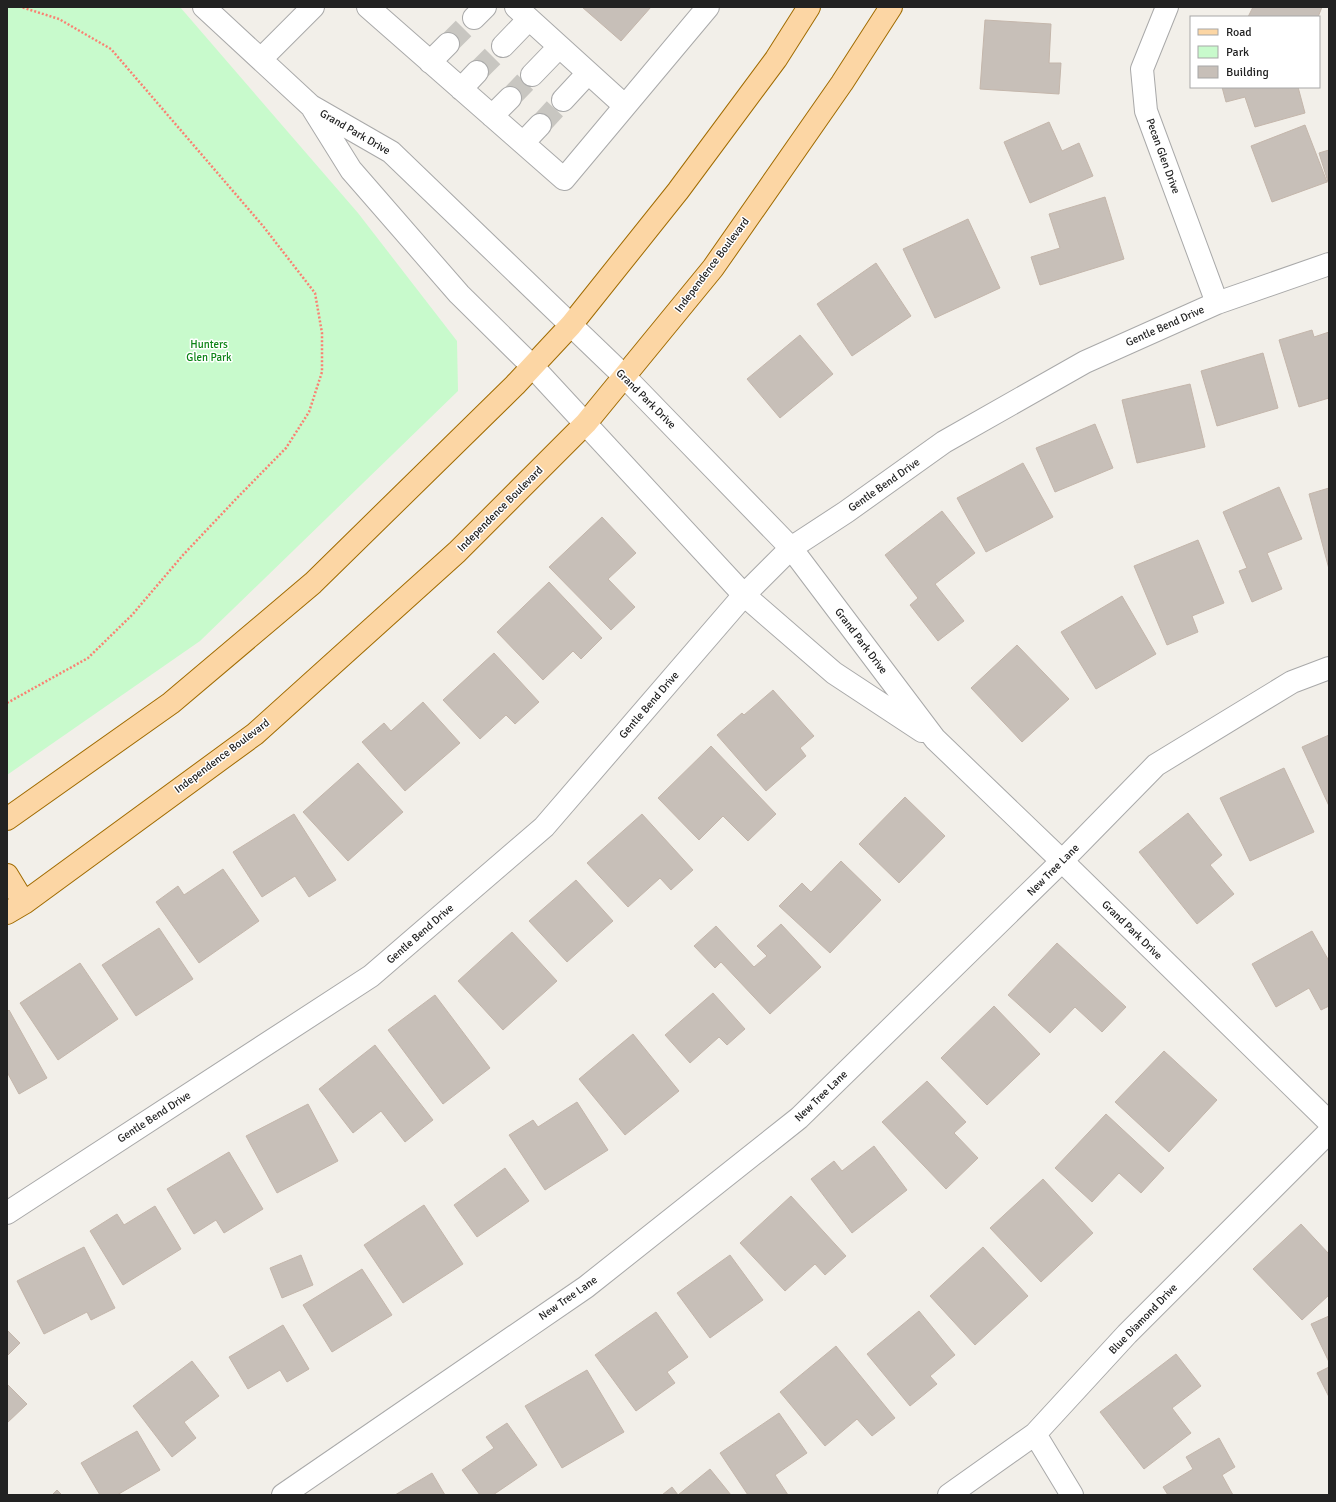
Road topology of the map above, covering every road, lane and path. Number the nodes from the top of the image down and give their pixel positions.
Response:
1 (21, 7) edge
2 (204, 7) edge
3 (313, 7) edge
4 (708, 7) edge
5 (809, 7) edge
6 (892, 7) edge
7 (1167, 7) edge
8 (375, 9) edge
9 (523, 13) edge
10 (448, 44) tunnel mouth
11 (503, 46) tunnel mouth
12 (559, 47) junction
13 (261, 59) junction
14 (430, 62) junction
15 (477, 72) tunnel mouth
16 (588, 73) junction
17 (532, 75) tunnel mouth
18 (461, 89) junction
19 (510, 98) tunnel mouth
20 (563, 100) tunnel mouth
21 (311, 106) junction
22 (625, 106) junction
23 (492, 116) junction
24 (540, 125) tunnel mouth
25 (523, 144) junction
26 (1329, 264) edge
27 (1217, 303) junction
28 (571, 325) junction
29 (533, 367) junction
30 (625, 377) junction
31 (586, 423) junction
32 (791, 548) junction
33 (744, 595) junction
34 (1329, 668) edge
35 (7, 703) edge
36 (935, 740) junction
37 (7, 819) edge
38 (1062, 861) junction
39 (7, 875) edge
40 (15, 908) edge
41 (1329, 1122) edge
42 (1329, 1132) edge
43 (7, 1213) edge
44 (1036, 1434) junction
45 (283, 1495) edge
46 (949, 1495) edge
47 (1072, 1495) edge

1 - 35 path
2 - 13 street, Grand Park Drive
3 - 13 street
4 - 22 street
5 - 28 main road
6 - 30 main road, Independence Boulevard
7 - 27 street, Pecan Glen Drive
8 - 14 street
9 - 11 street
9 - 12 street
10 - 14 street
12 - 16 street
12 - 17 street
13 - 21 street, Grand Park Drive
14 - 18 street
15 - 18 street
16 - 20 street
16 - 22 street
18 - 23 street
19 - 23 street
21 - 28 street, Grand Park Drive
21 - 29 street, Grand Park Drive
22 - 25 street
23 - 25 street
24 - 25 street
26 - 27 street, Gentle Bend Drive
27 - 32 street, Gentle Bend Drive
28 - 29 main road
28 - 30 street, Grand Park Drive
29 - 31 street, Grand Park Drive
29 - 37 main road
30 - 31 main road, Independence Boulevard
30 - 32 street, Grand Park Drive
31 - 33 street, Grand Park Drive
31 - 40 main road, Independence Boulevard
32 - 33 street, Gentle Bend Drive
32 - 36 street, Grand Park Drive
33 - 36 street, Grand Park Drive
33 - 43 street, Gentle Bend Drive
34 - 38 street, New Tree Lane
36 - 38 street, Grand Park Drive
38 - 41 street, Grand Park Drive
38 - 45 street, New Tree Lane
39 - 40 main road
42 - 44 street, Blue Diamond Drive
44 - 46 street, Blue Diamond Drive
44 - 47 street

